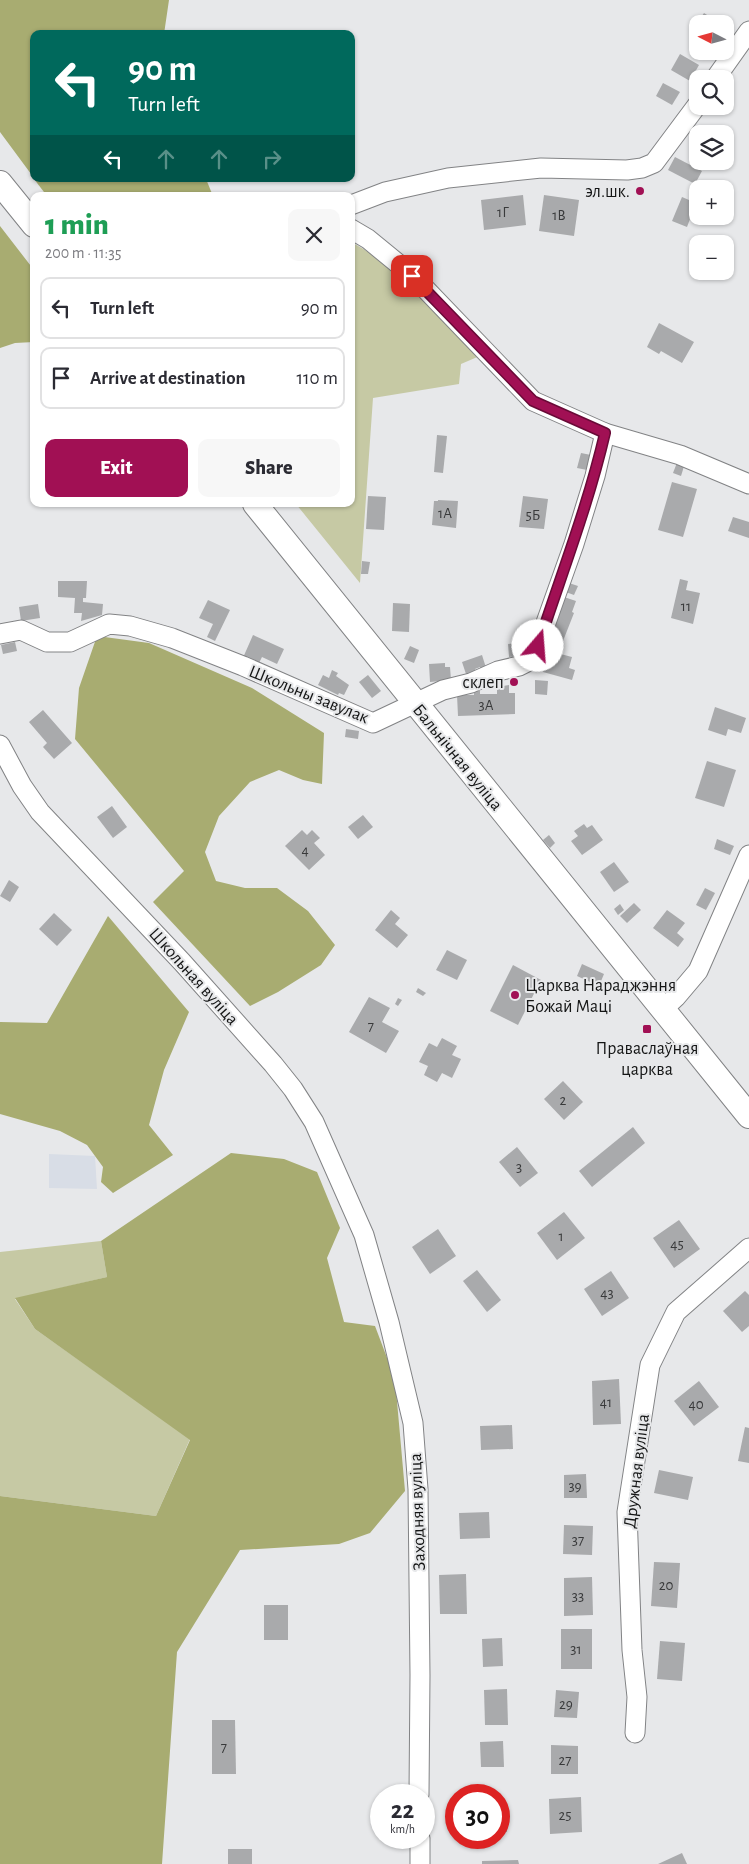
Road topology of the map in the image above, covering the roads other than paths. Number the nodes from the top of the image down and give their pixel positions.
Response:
1 (749, 31) edge
2 (722, 70) edge
3 (690, 115) edge
4 (0, 183) edge
5 (355, 204) edge
6 (30, 221) edge
7 (355, 231) edge
8 (605, 433) junction
9 (749, 484) edge
10 (257, 507) edge
11 (0, 634) edge
12 (414, 703) junction
13 (0, 746) edge
14 (749, 855) edge
15 (662, 1010) junction
16 (749, 1116) edge
17 (362, 1231) joint
18 (749, 1248) edge
19 (636, 1733) dead end
20 (419, 1784) edge
21 (420, 1849) edge
22 (420, 1864) edge

1 - 2 street
3 - 5 street
4 - 6 street
7 - 8 street
8 - 9 street
8 - 12 street, Школьны завулак
10 - 12 street, Бальнічная вуліца
11 - 12 street, Школьны завулак
12 - 15 street, Бальнічная вуліца
13 - 17 street, Школьная вуліца
14 - 15 street
15 - 16 street, Бальнічная вуліца
17 - 20 street, Заходняя вуліца
18 - 19 street, Дружная вуліца
21 - 22 street

